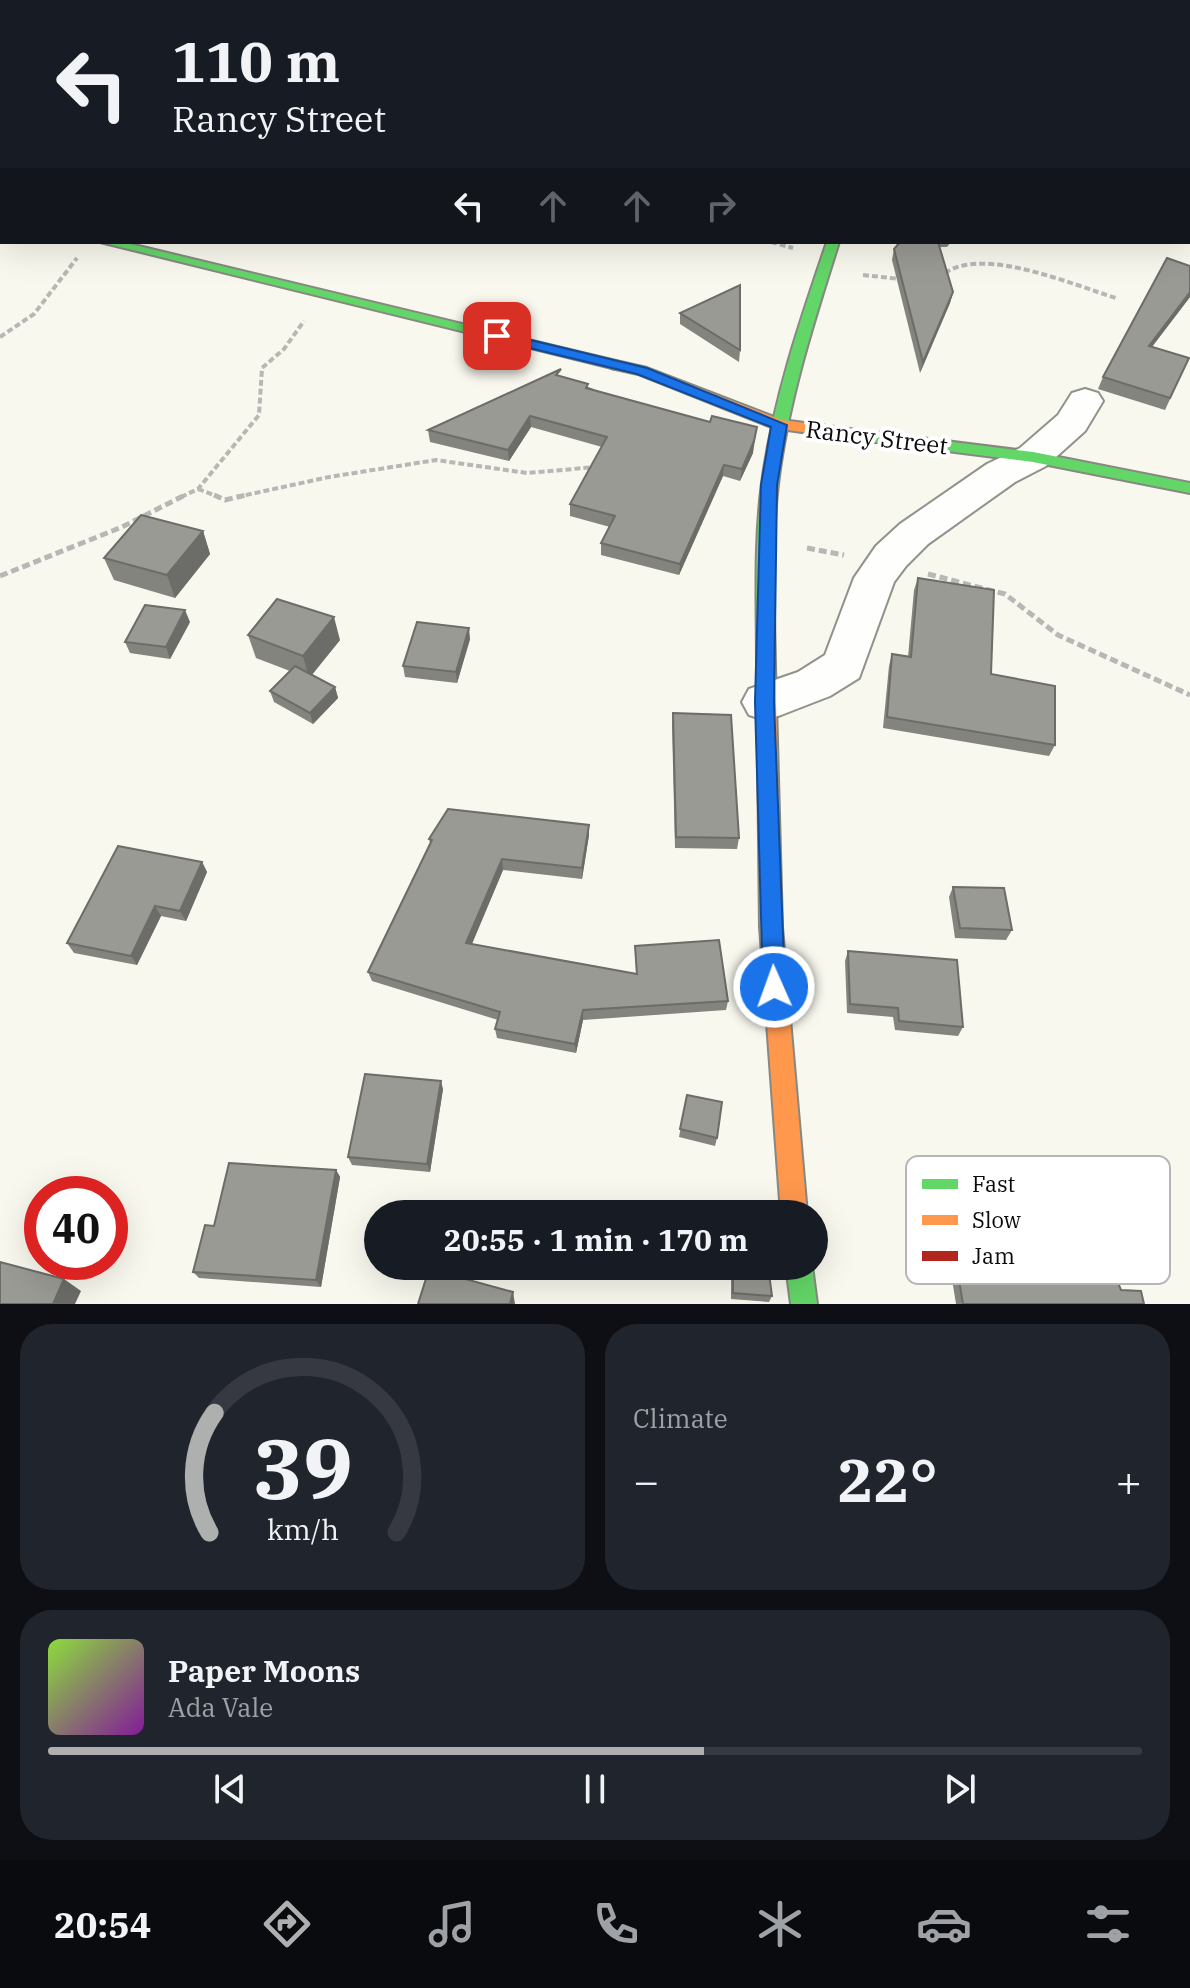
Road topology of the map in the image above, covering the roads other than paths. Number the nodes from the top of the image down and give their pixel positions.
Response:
1 (114, 244) edge
2 (832, 244) edge
3 (1085, 401) dead end
4 (779, 425) junction
5 (1033, 457) junction
6 (1190, 488) edge
7 (765, 702) junction
8 (793, 1200) edge
9 (801, 1280) edge
10 (804, 1304) edge

1 - 4 street, Rancy Street
2 - 4 street
3 - 5 street
4 - 5 street, Rancy Street
4 - 7 street
5 - 6 street, Rancy Street
5 - 7 street
7 - 8 street
9 - 10 street

